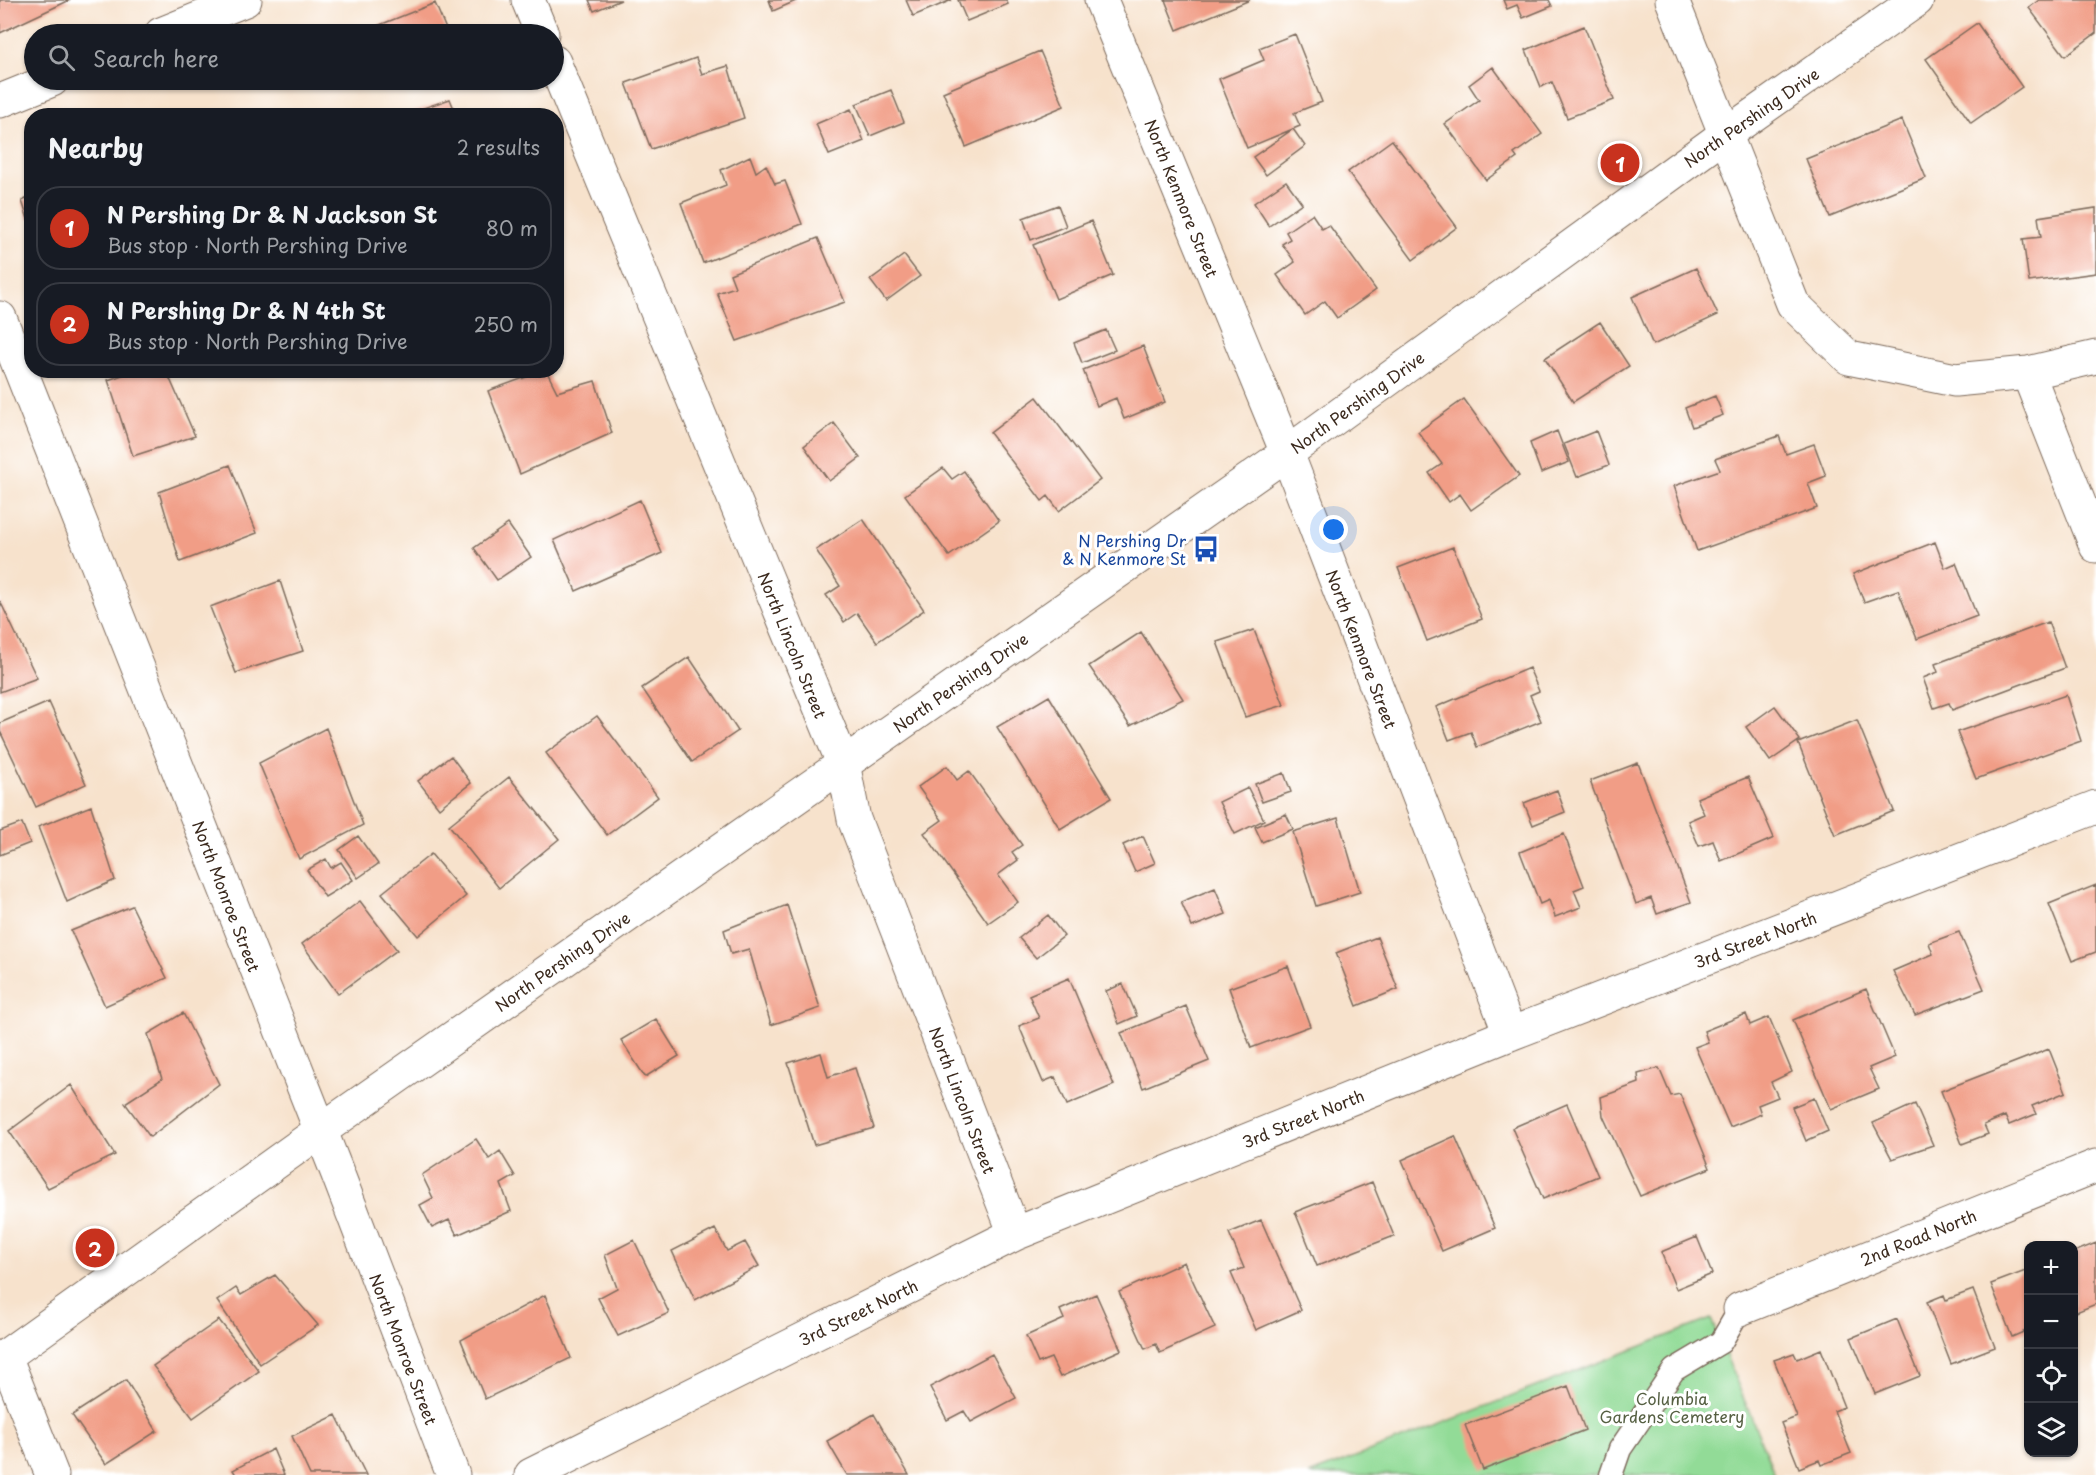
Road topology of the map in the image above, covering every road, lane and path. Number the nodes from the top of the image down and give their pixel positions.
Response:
1 (245, 0) edge
2 (528, 0) edge
3 (1101, 0) edge
4 (1672, 0) edge
5 (1917, 0) edge
6 (186, 24) edge
7 (538, 24) edge
8 (564, 86) edge
9 (27, 90) edge
10 (0, 101) edge
11 (1726, 134) junction
12 (0, 318) edge
13 (2096, 357) edge
14 (2028, 373) junction
15 (1287, 453) junction
16 (2096, 546) edge
17 (843, 763) junction
18 (2096, 807) edge
19 (1510, 1034) junction
20 (320, 1131) junction
21 (2096, 1166) edge
22 (1015, 1234) junction
23 (1740, 1309) joint
24 (3, 1358) edge
25 (52, 1475) edge
26 (453, 1475) edge
27 (531, 1475) edge
28 (1611, 1475) edge

1 - 6 street
2 - 7 street
3 - 15 street, North Kenmore Street
4 - 11 street
5 - 11 street, North Pershing Drive
8 - 17 street, North Lincoln Street
9 - 10 street
11 - 14 street
11 - 15 street, North Pershing Drive
12 - 20 street, North Monroe Street
13 - 14 street
14 - 16 street
15 - 17 street, North Pershing Drive
15 - 19 street, North Kenmore Street
17 - 20 street, North Pershing Drive
17 - 22 street, North Lincoln Street
18 - 19 street, 3rd Street North
19 - 22 street, 3rd Street North
20 - 24 street, North Pershing Drive
20 - 26 street, North Monroe Street
21 - 23 street, 2nd Road North
22 - 27 street, 3rd Street North
23 - 28 lane
24 - 25 street

